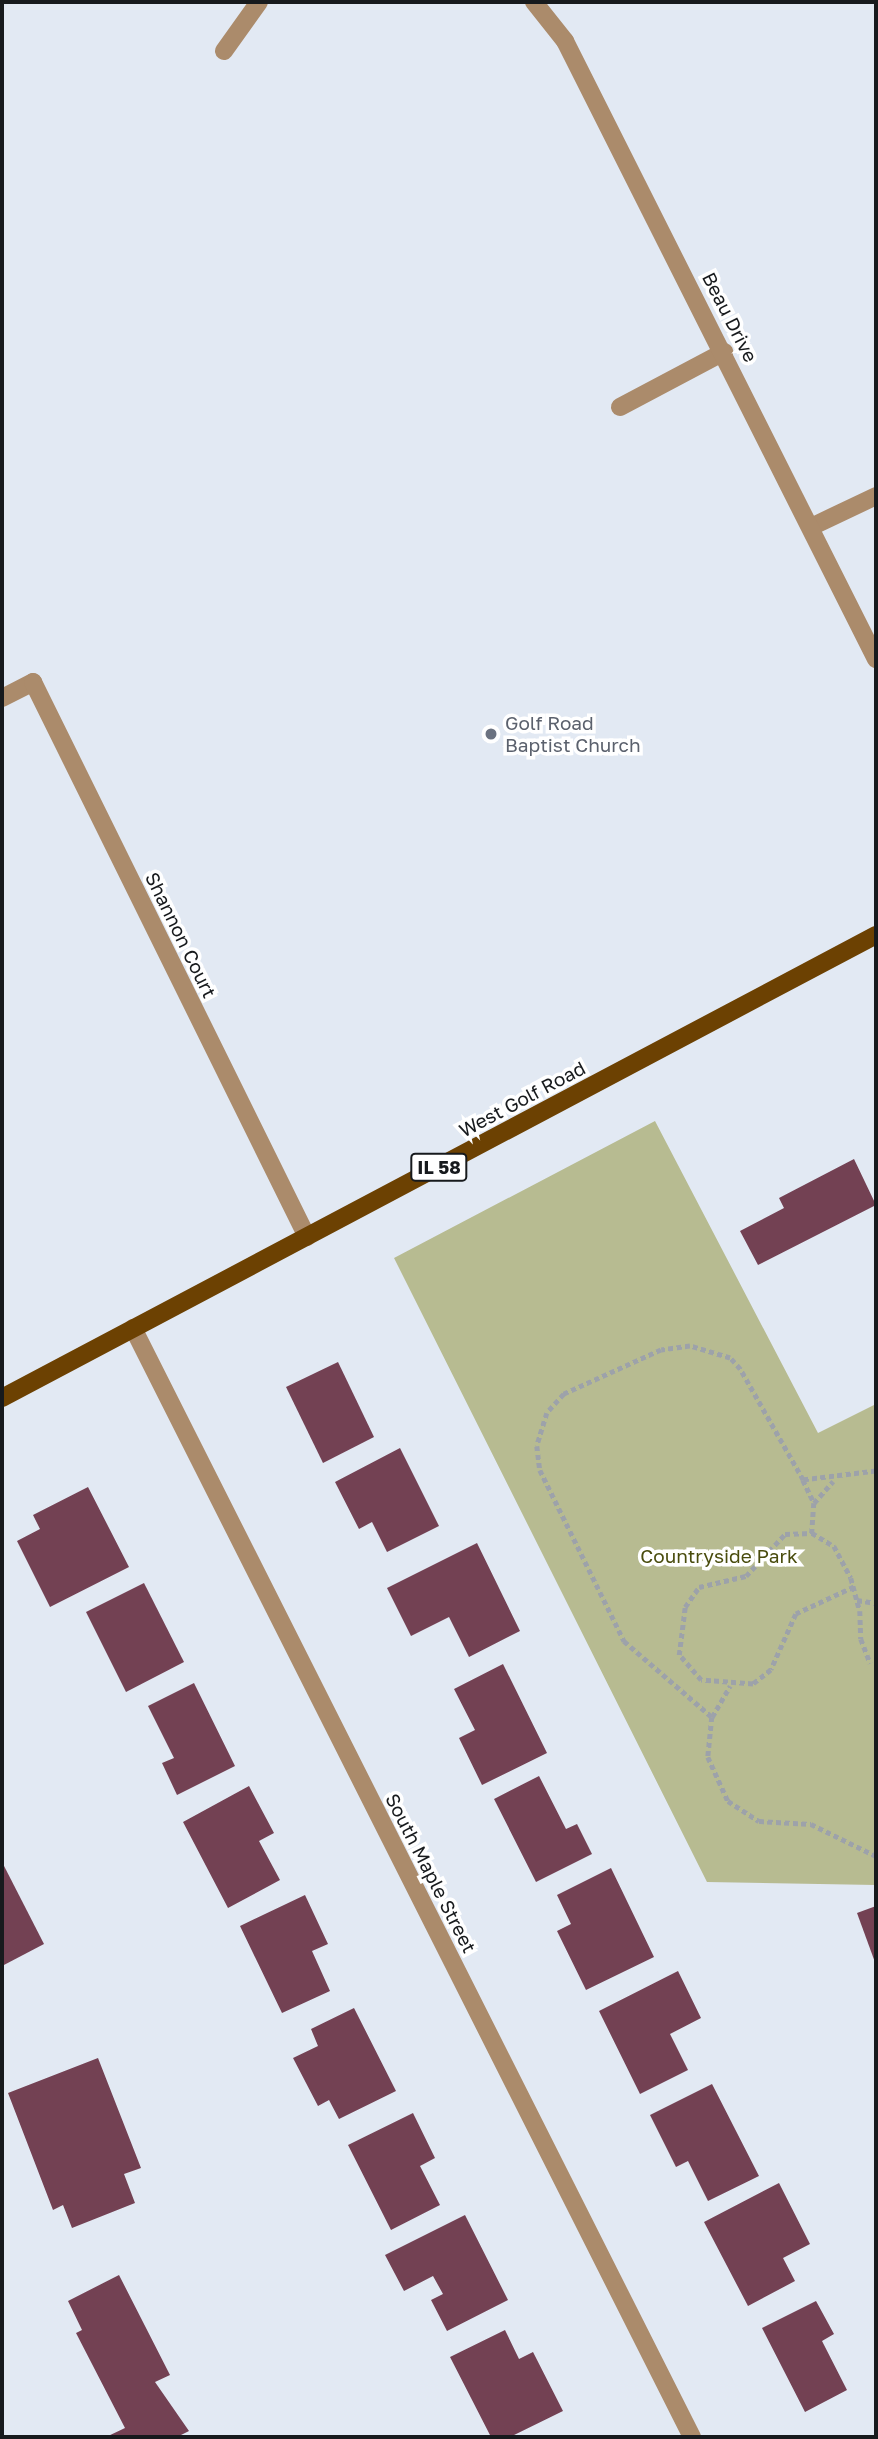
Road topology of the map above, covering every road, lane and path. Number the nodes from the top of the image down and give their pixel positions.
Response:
1 (259, 2) edge
2 (534, 2) edge
3 (224, 51) dead end
4 (724, 352) junction
5 (620, 407) dead end
6 (876, 496) edge
7 (810, 527) junction
8 (876, 659) edge
9 (2, 698) edge
10 (876, 935) edge
11 (307, 1237) junction
12 (133, 1328) junction
13 (2, 1398) edge
14 (876, 1471) edge
15 (803, 1480) junction
16 (833, 1481) junction
17 (814, 1503) junction
18 (812, 1533) junction
19 (854, 1587) junction
20 (857, 1600) junction
21 (876, 1603) edge
22 (870, 1663) dead end
23 (730, 1686) junction
24 (712, 1717) junction
25 (876, 1856) edge
26 (692, 2437) edge

1 - 3 street
2 - 4 street, Beau Drive
4 - 5 street
4 - 7 street, Beau Drive
6 - 7 street
7 - 8 street, Beau Drive
9 - 11 street, Shannon Court
10 - 11 main road, West Golf Road / IL 58
11 - 12 main road, West Golf Road / IL 58
12 - 13 main road, West Golf Road / IL 58
12 - 26 street, South Maple Street
14 - 16 path
15 - 16 path
15 - 17 path
15 - 24 path
16 - 17 path
17 - 18 path
18 - 19 path
18 - 23 path
19 - 20 path
19 - 23 path
20 - 21 path
20 - 22 path
23 - 24 path
24 - 25 path

